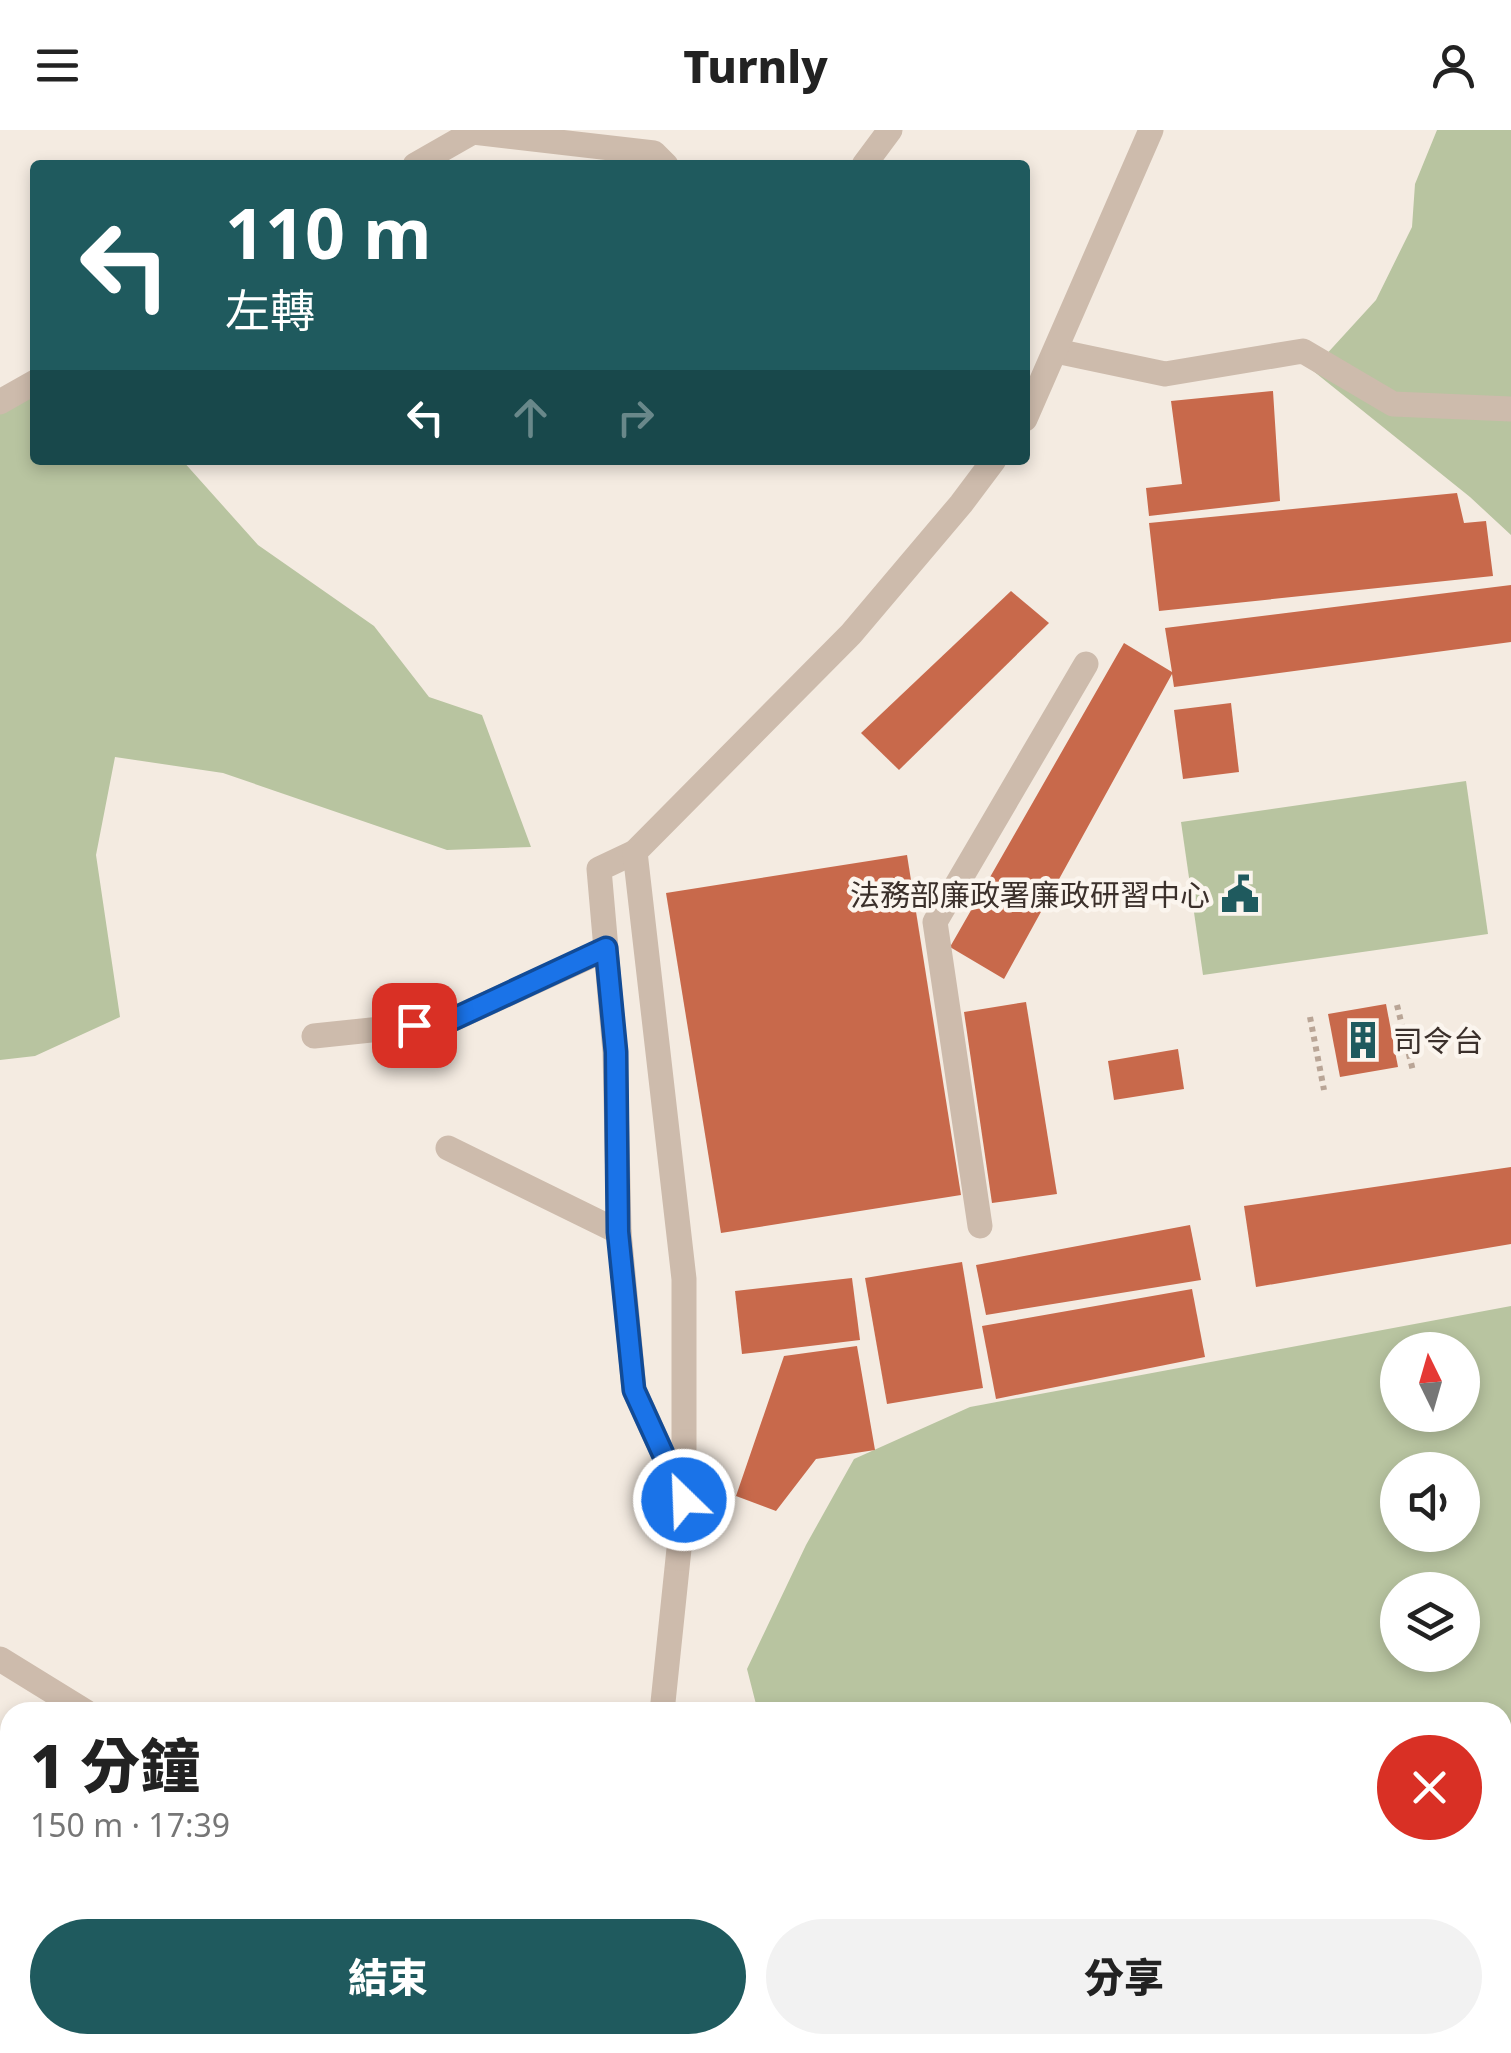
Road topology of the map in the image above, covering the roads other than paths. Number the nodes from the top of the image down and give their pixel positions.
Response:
1 (890, 130) edge
2 (1151, 130) edge
3 (425, 160) edge
4 (661, 160) edge
5 (868, 160) edge
6 (1056, 351) junction
7 (30, 385) edge
8 (0, 402) edge
9 (1030, 408) edge
10 (1511, 409) edge
11 (990, 465) edge
12 (1086, 664) dead end
13 (636, 852) junction
14 (606, 948) junction
15 (314, 1036) dead end
16 (448, 1148) dead end
17 (980, 1226) dead end
18 (618, 1232) junction
19 (684, 1500) junction
20 (0, 1659) edge
21 (70, 1702) edge
22 (663, 1702) edge

1 - 5 street
2 - 6 street
3 - 4 street
6 - 9 street
6 - 10 street
7 - 8 street
11 - 13 street
12 - 17 street
13 - 14 street
13 - 19 street
14 - 15 street
14 - 18 street
16 - 18 street
18 - 19 street
19 - 22 street
20 - 21 street

